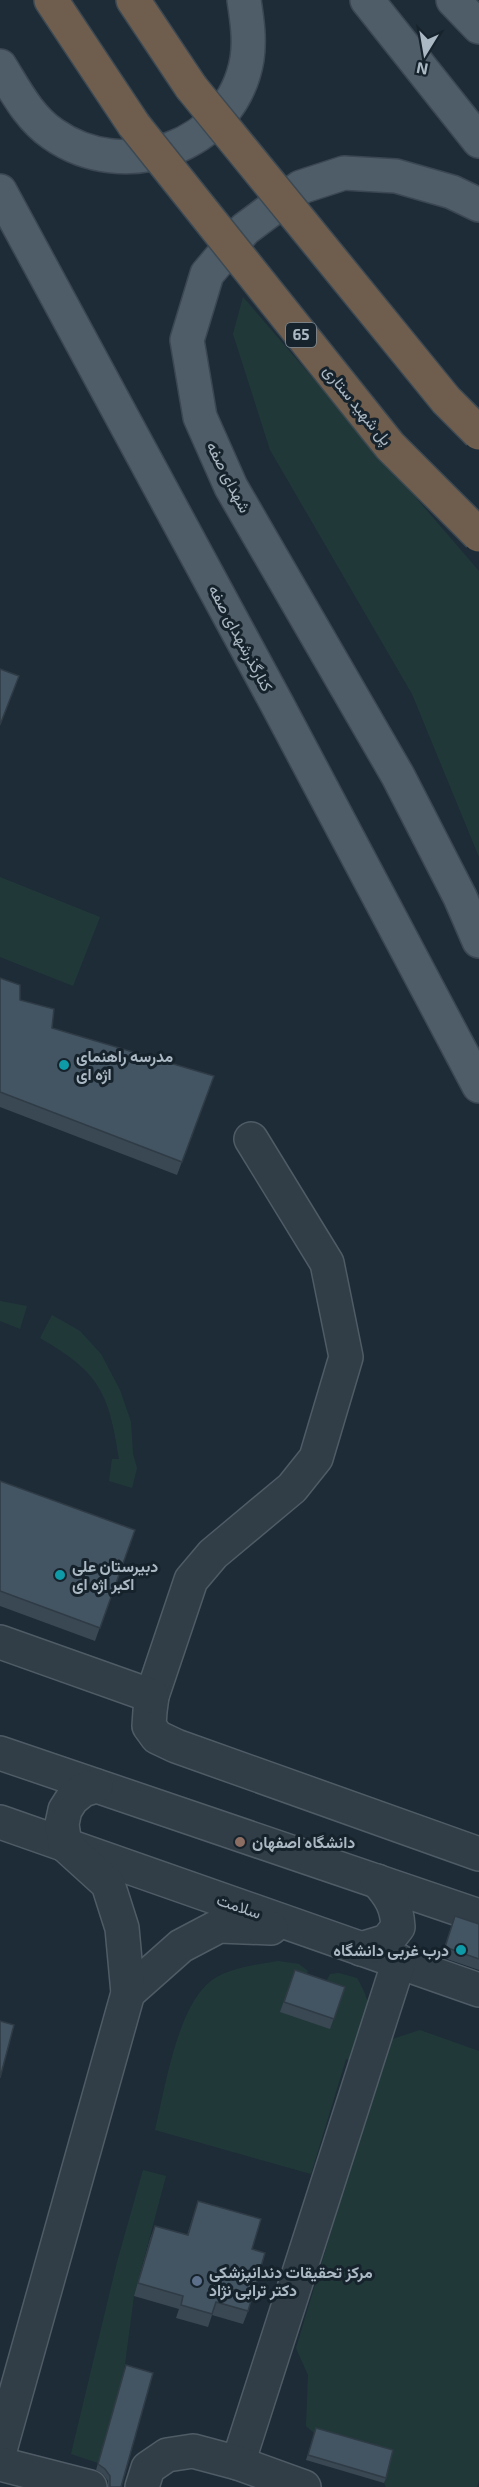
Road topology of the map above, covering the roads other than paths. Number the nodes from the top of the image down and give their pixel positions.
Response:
1 (51, 0) edge
2 (133, 0) edge
3 (244, 0) edge
4 (367, 0) edge
5 (453, 0) edge
6 (479, 27) edge
7 (0, 66) edge
8 (479, 141) edge
9 (0, 191) edge
10 (479, 205) edge
11 (479, 433) edge
12 (479, 535) edge
13 (479, 941) edge
14 (479, 1086) edge
15 (251, 1139) dead end
16 (0, 1642) edge
17 (152, 1696) junction
18 (0, 1754) edge
19 (96, 1786) junction
20 (0, 1822) edge
21 (65, 1845) junction
22 (479, 1854) edge
23 (377, 1881) junction
24 (479, 1916) edge
25 (303, 1929) junction
26 (361, 1949) junction
27 (399, 1961) junction
28 (479, 1989) edge
29 (128, 1993) junction
30 (9, 2380) edge
31 (0, 2450) edge
32 (238, 2463) junction
33 (0, 2464) edge
34 (287, 2484) edge
35 (90, 2487) edge
36 (142, 2487) edge

1 - 12 highway, پل شهید ستاری / 65, bridge
2 - 11 highway, bridge
3 - 7 main road
4 - 8 main road
5 - 6 main road
9 - 14 main road, کنارگذرشهدای صفه
10 - 13 main road, شهدای صفه
15 - 17 lane
16 - 17 lane
17 - 22 lane
18 - 19 lane
19 - 21 lane
19 - 23 lane
20 - 21 lane, سلامت
21 - 25 lane, سلامت
21 - 29 lane
23 - 24 lane
23 - 26 lane
25 - 26 lane, سلامت
25 - 29 lane
26 - 27 lane, سلامت
27 - 28 lane, سلامت
27 - 32 lane
29 - 30 lane
30 - 31 lane
32 - 34 lane
32 - 36 lane
33 - 35 lane

